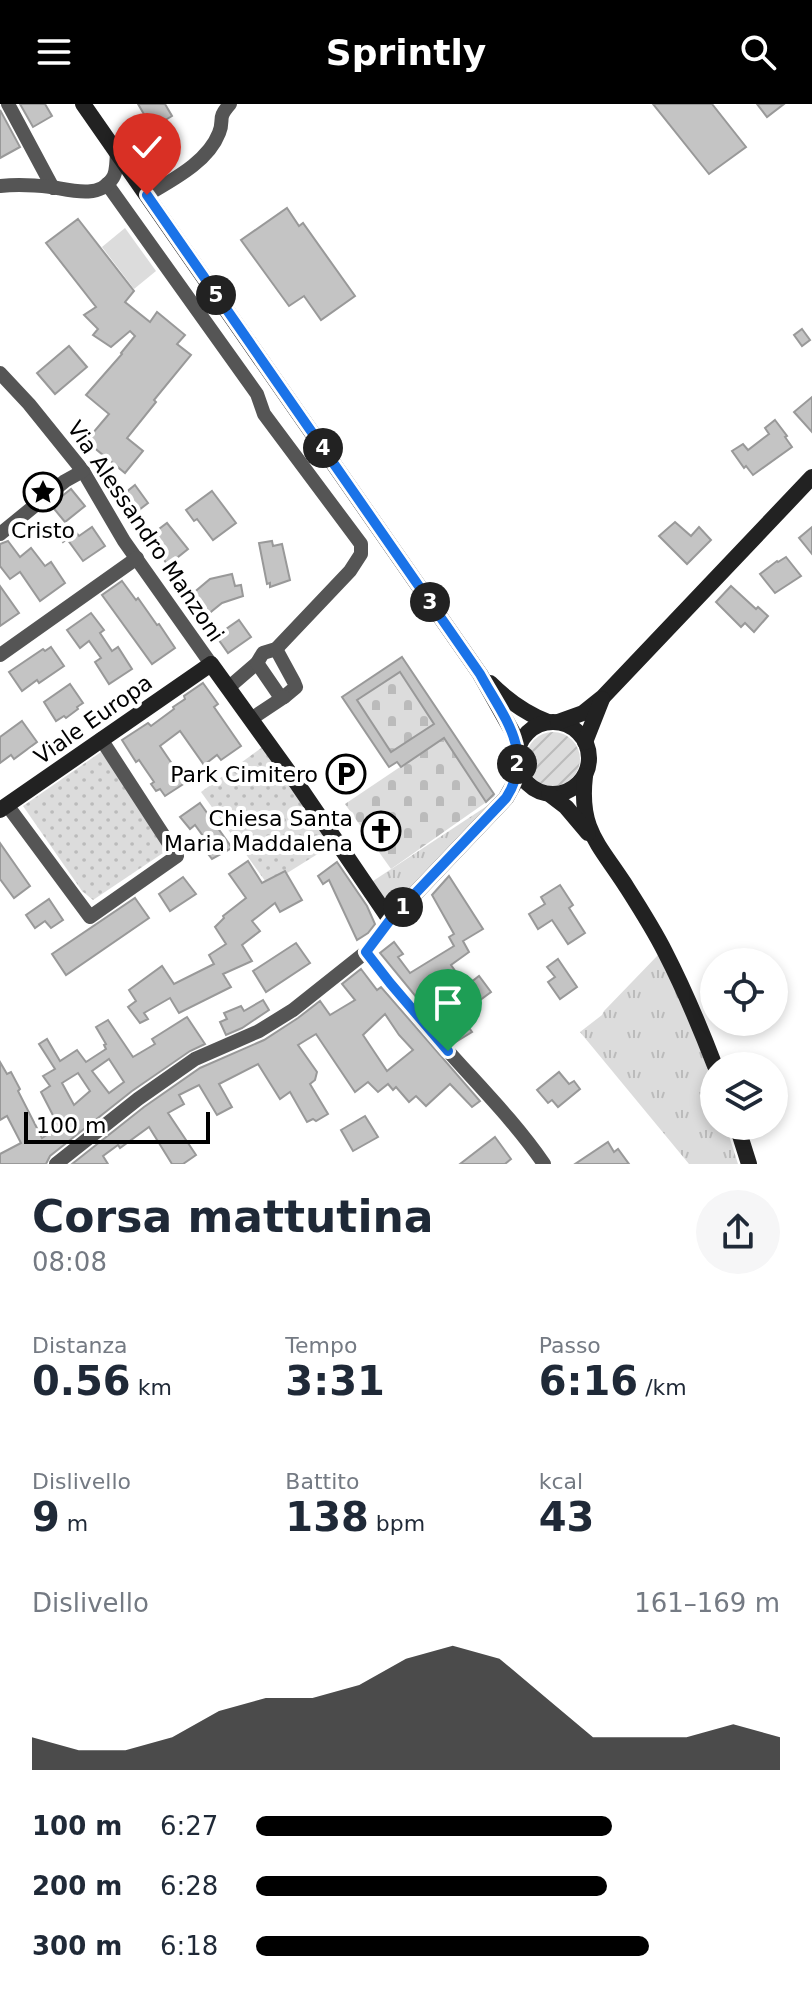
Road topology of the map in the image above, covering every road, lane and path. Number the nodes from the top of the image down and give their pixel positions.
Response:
1 (8, 104) edge
2 (83, 104) edge
3 (224, 108) edge
4 (117, 154) junction
5 (107, 184) junction
6 (0, 186) edge
7 (53, 188) junction
8 (147, 195) junction
9 (3, 382) edge
10 (83, 471) junction
11 (812, 477) edge
12 (0, 534) edge
13 (137, 558) junction
14 (276, 649) junction
15 (0, 655) edge
16 (257, 663) junction
17 (211, 664) junction
18 (480, 674) junction
19 (228, 688) junction
20 (284, 697) junction
21 (603, 697) junction
22 (251, 719) junction
23 (553, 722) junction
24 (101, 739) junction
25 (585, 742) junction
26 (517, 756) junction
27 (585, 776) junction
28 (545, 794) junction
29 (4, 808) edge
30 (488, 816) junction
31 (594, 841) junction
32 (390, 920) junction
33 (366, 952) junction
34 (709, 1052) edge
35 (741, 1140) edge
36 (56, 1164) edge
37 (544, 1164) edge
38 (749, 1164) edge

1 - 7 street
2 - 4 main road
3 - 8 street
4 - 5 street
4 - 8 main road
5 - 7 street
5 - 14 street
6 - 7 street
8 - 18 main road
9 - 10 street, Via Alessandro Manzoni
10 - 12 street
10 - 13 street, Via Alessandro Manzoni
11 - 21 main road
13 - 15 street
13 - 17 street, Via Alessandro Manzoni
14 - 16 street
14 - 20 street
16 - 19 street
16 - 20 street
17 - 19 main road, Via Alessandro Manzoni
17 - 24 main road, Viale Europa
18 - 23 main road
18 - 26 main road
19 - 22 main road, Via Alessandro Manzoni
20 - 22 street
21 - 23 main road
21 - 25 main road
22 - 32 main road, Via Alessandro Manzoni
23 - 25 main road
23 - 26 main road
24 - 29 main road, Viale Europa
24 - 29 street
25 - 27 main road
26 - 28 main road
26 - 30 main road
27 - 28 main road
27 - 31 main road
28 - 30 main road
28 - 31 main road
30 - 32 main road
31 - 34 main road
32 - 33 street
33 - 36 street
33 - 37 street
35 - 38 main road

